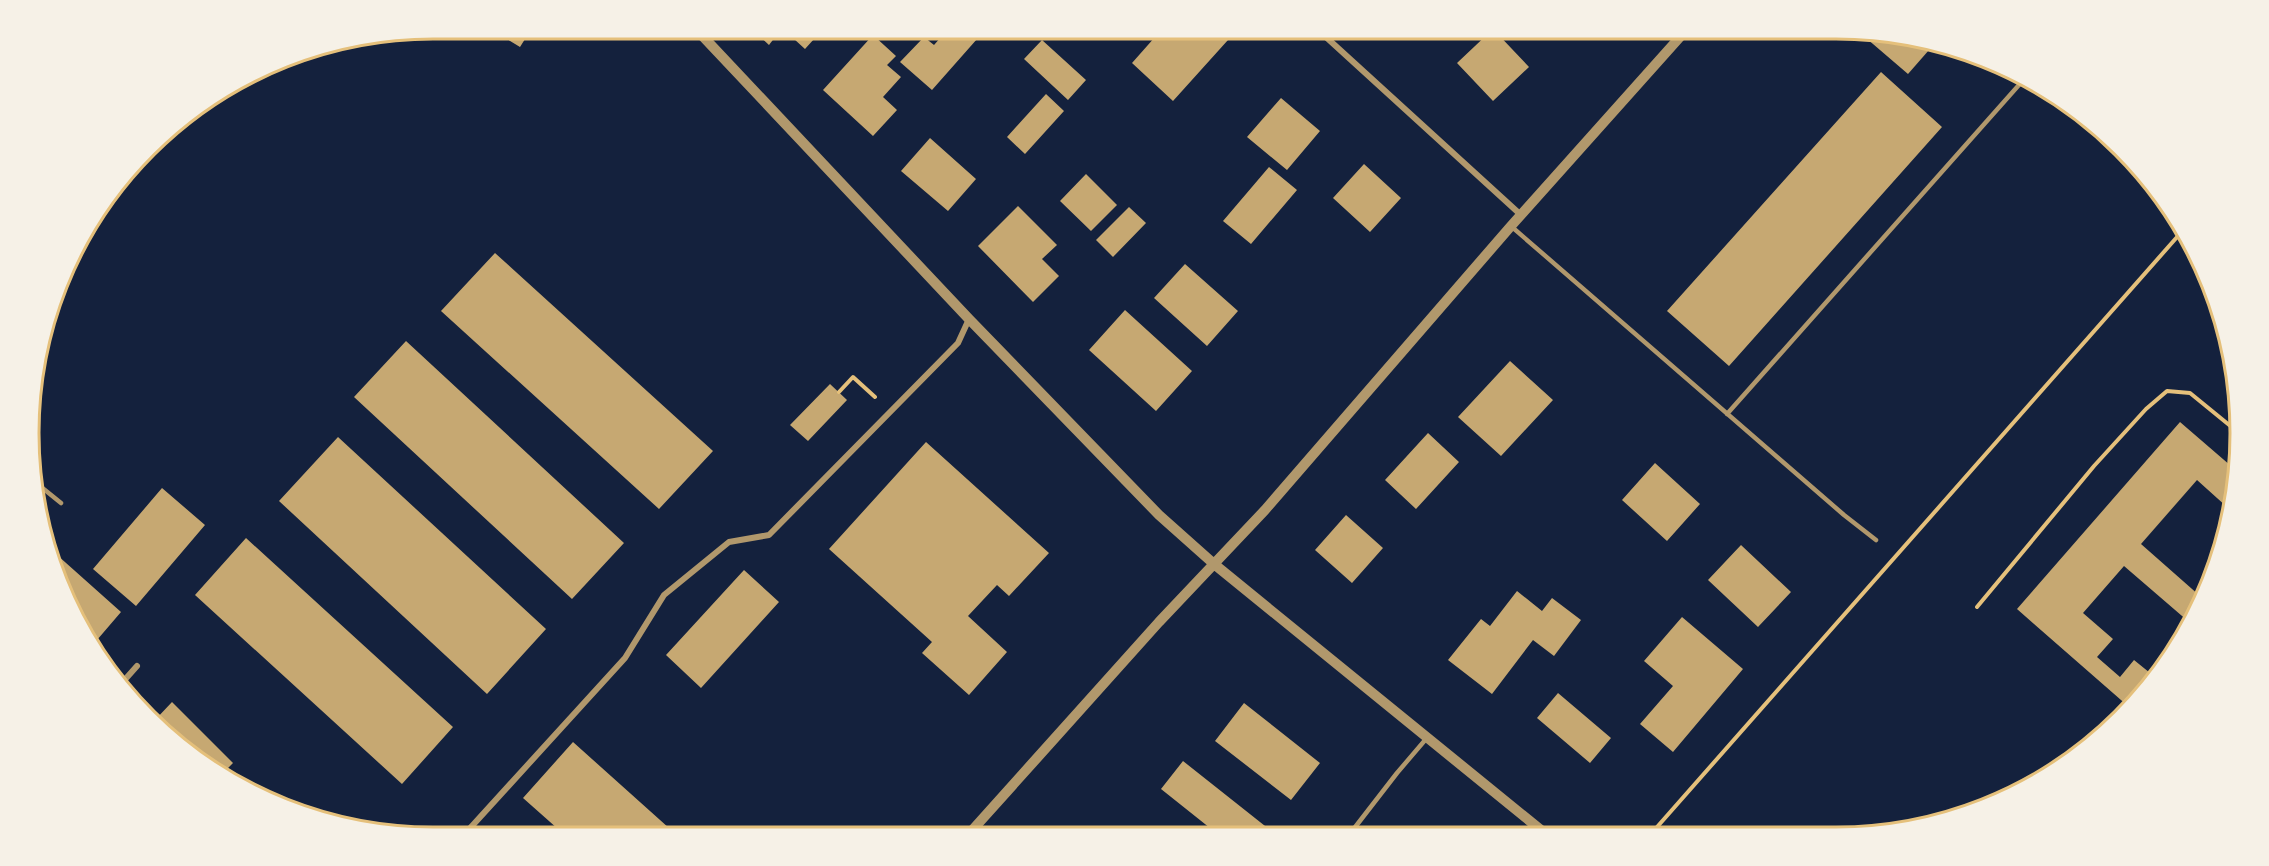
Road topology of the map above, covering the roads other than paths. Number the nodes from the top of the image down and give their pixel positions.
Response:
1 (705, 39) edge
2 (1328, 39) edge
3 (1678, 39) edge
4 (2019, 85) edge
5 (1521, 215) junction
6 (1511, 226) junction
7 (969, 320) junction
8 (1727, 414) junction
9 (43, 488) edge
10 (61, 503) dead end
11 (1876, 540) dead end
12 (1214, 564) junction
13 (137, 666) dead end
14 (125, 679) edge
15 (1427, 738) junction
16 (471, 827) edge
17 (975, 827) edge
18 (1355, 827) edge
19 (1537, 827) edge

1 - 7 street
2 - 5 street
3 - 5 street
4 - 8 lane
5 - 6 street
6 - 8 lane
6 - 12 street
7 - 12 street
7 - 16 street
8 - 11 lane
9 - 10 lane
12 - 15 street
12 - 17 street
13 - 14 street
15 - 18 lane
15 - 19 street

